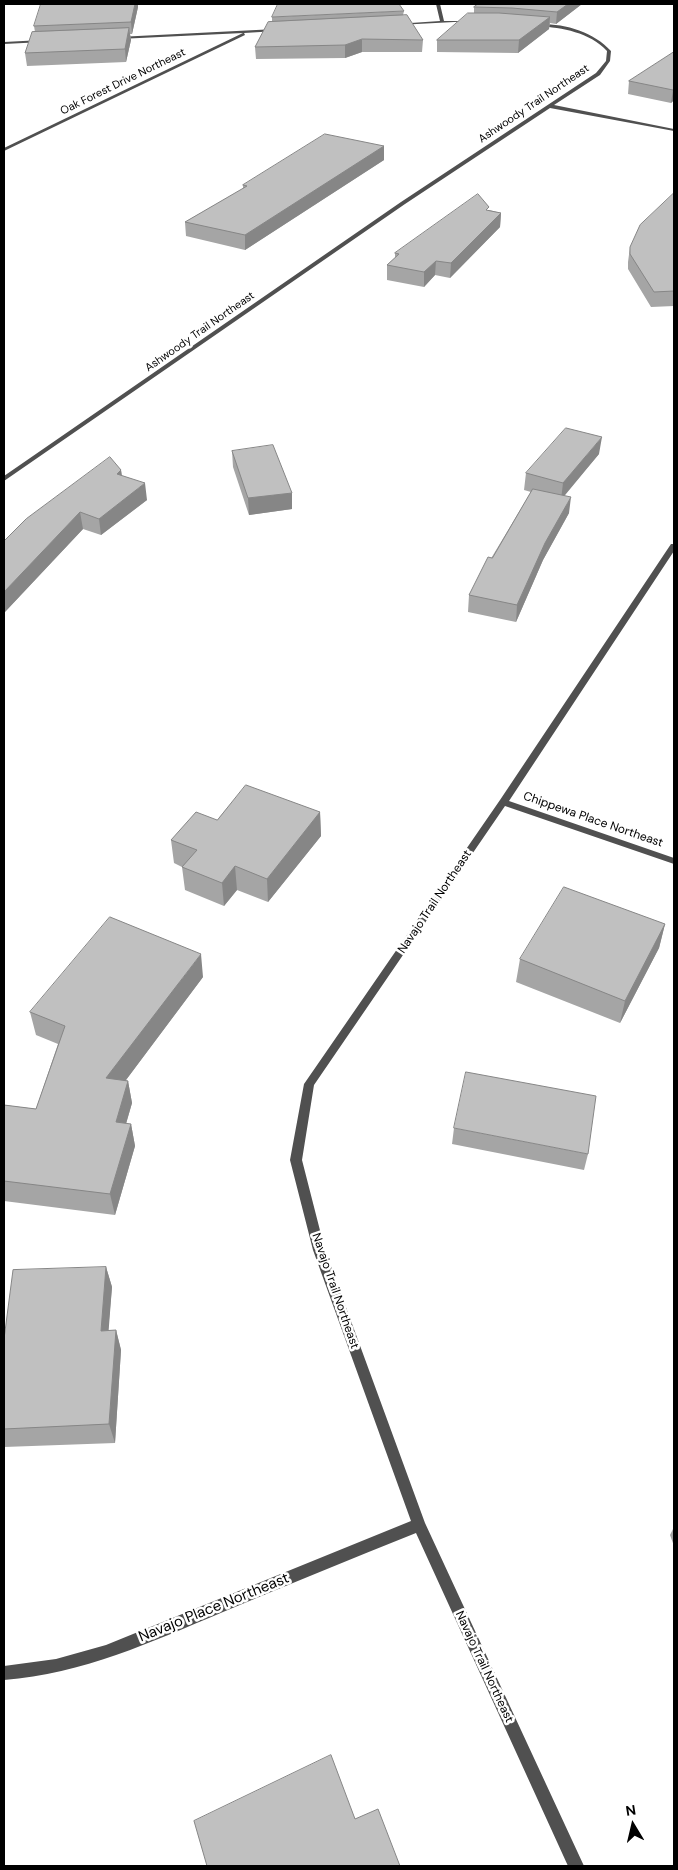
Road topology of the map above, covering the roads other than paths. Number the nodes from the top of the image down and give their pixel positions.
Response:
1 (438, 4) edge
2 (481, 21) edge
3 (442, 22) junction
4 (395, 24) edge
5 (533, 24) edge
6 (279, 30) edge
7 (250, 32) junction
8 (114, 38) edge
9 (49, 41) edge
10 (4, 43) edge
11 (549, 106) junction
12 (674, 130) edge
13 (4, 150) edge
14 (4, 479) edge
15 (674, 546) edge
16 (503, 802) junction
17 (674, 861) edge
18 (419, 1525) junction
19 (4, 1673) edge
20 (576, 1866) edge

1 - 3 street
2 - 3 street
3 - 4 street
5 - 11 street, Ashwoody Trail Northeast
6 - 7 street
7 - 8 street
7 - 13 street, Oak Forest Drive Northeast
9 - 10 street
11 - 12 street
11 - 14 street, Ashwoody Trail Northeast
15 - 16 street, Navajo Trail Northeast
16 - 17 street, Chippewa Place Northeast
16 - 18 street, Navajo Trail Northeast
18 - 19 street, Navajo Place Northeast
18 - 20 street, Navajo Trail Northeast

